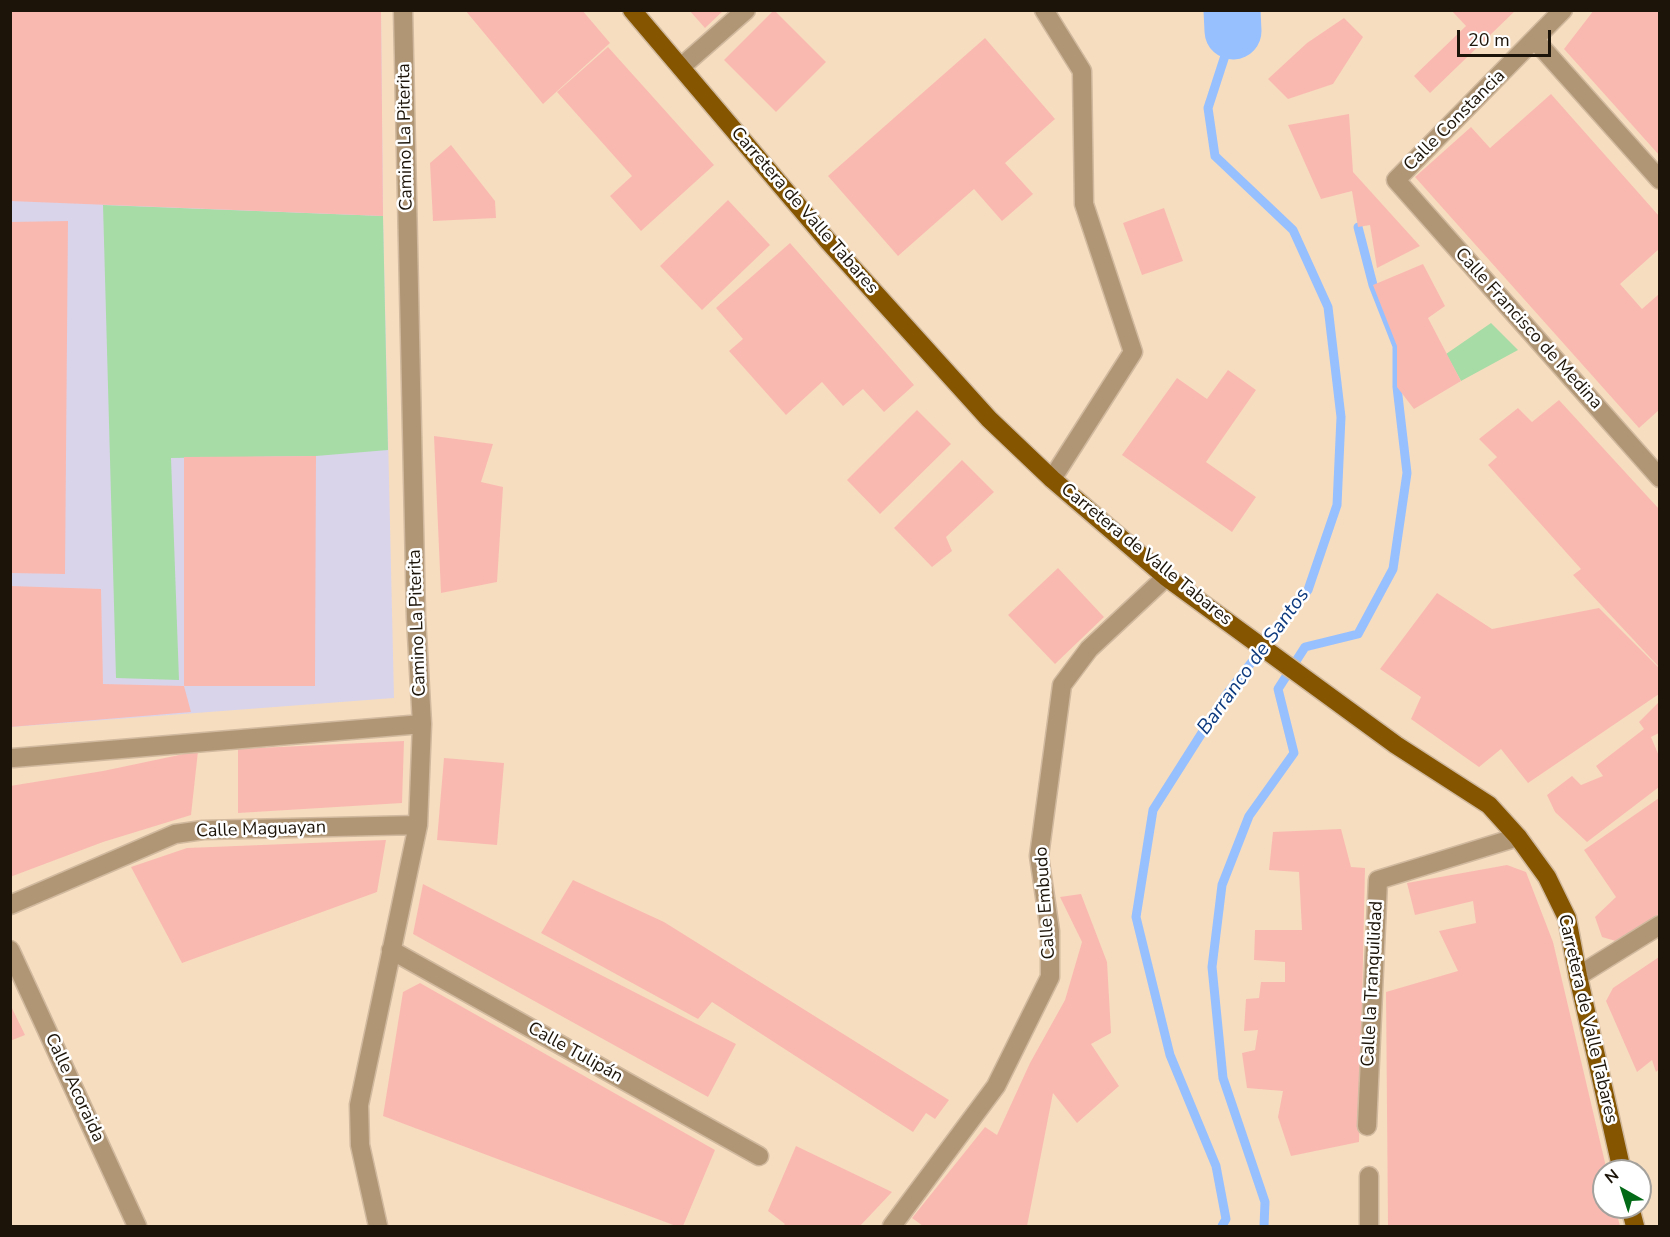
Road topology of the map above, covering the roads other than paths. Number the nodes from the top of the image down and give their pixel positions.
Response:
1 (403, 10) edge
2 (632, 10) edge
3 (746, 10) edge
4 (1044, 10) edge
5 (1563, 10) edge
6 (1056, 19) edge
7 (1535, 40) junction
8 (681, 67) junction
9 (1396, 180) joint
10 (1659, 180) edge
11 (1659, 478) edge
12 (1052, 479) junction
13 (1166, 577) junction
14 (422, 724) junction
15 (13, 758) dead end
16 (418, 825) junction
17 (1518, 837) junction
18 (10, 905) edge
19 (1659, 925) edge
20 (10, 950) edge
21 (391, 950) junction
22 (1578, 976) junction
23 (1366, 1126) dead end
24 (759, 1156) dead end
25 (1619, 1159) edge
26 (1369, 1176) dead end
27 (137, 1227) edge
28 (378, 1227) edge
29 (892, 1227) edge
30 (1370, 1227) edge

1 - 14 street, Camino La Piterita
2 - 8 main road, Carretera de Valle Tabares
3 - 8 street
4 - 6 street
5 - 7 street, Calle Constancia
6 - 12 street
7 - 9 street, Calle Constancia
7 - 10 street
8 - 12 main road, Carretera de Valle Tabares
9 - 11 street, Calle Francisco de Medina
12 - 13 main road, Carretera de Valle Tabares
13 - 17 main road, Carretera de Valle Tabares
13 - 29 street, Calle Embudo
14 - 15 street
14 - 16 street, Camino La Piterita
16 - 18 street, Calle Maguayan
16 - 21 street, Camino La Piterita
17 - 22 main road, Carretera de Valle Tabares
17 - 23 street, Calle la Tranquilidad
19 - 22 street
20 - 27 street, Calle Acoraida
21 - 24 street, Calle Tulipán
21 - 28 street, Camino La Piterita
22 - 25 main road, Carretera de Valle Tabares
26 - 30 street

